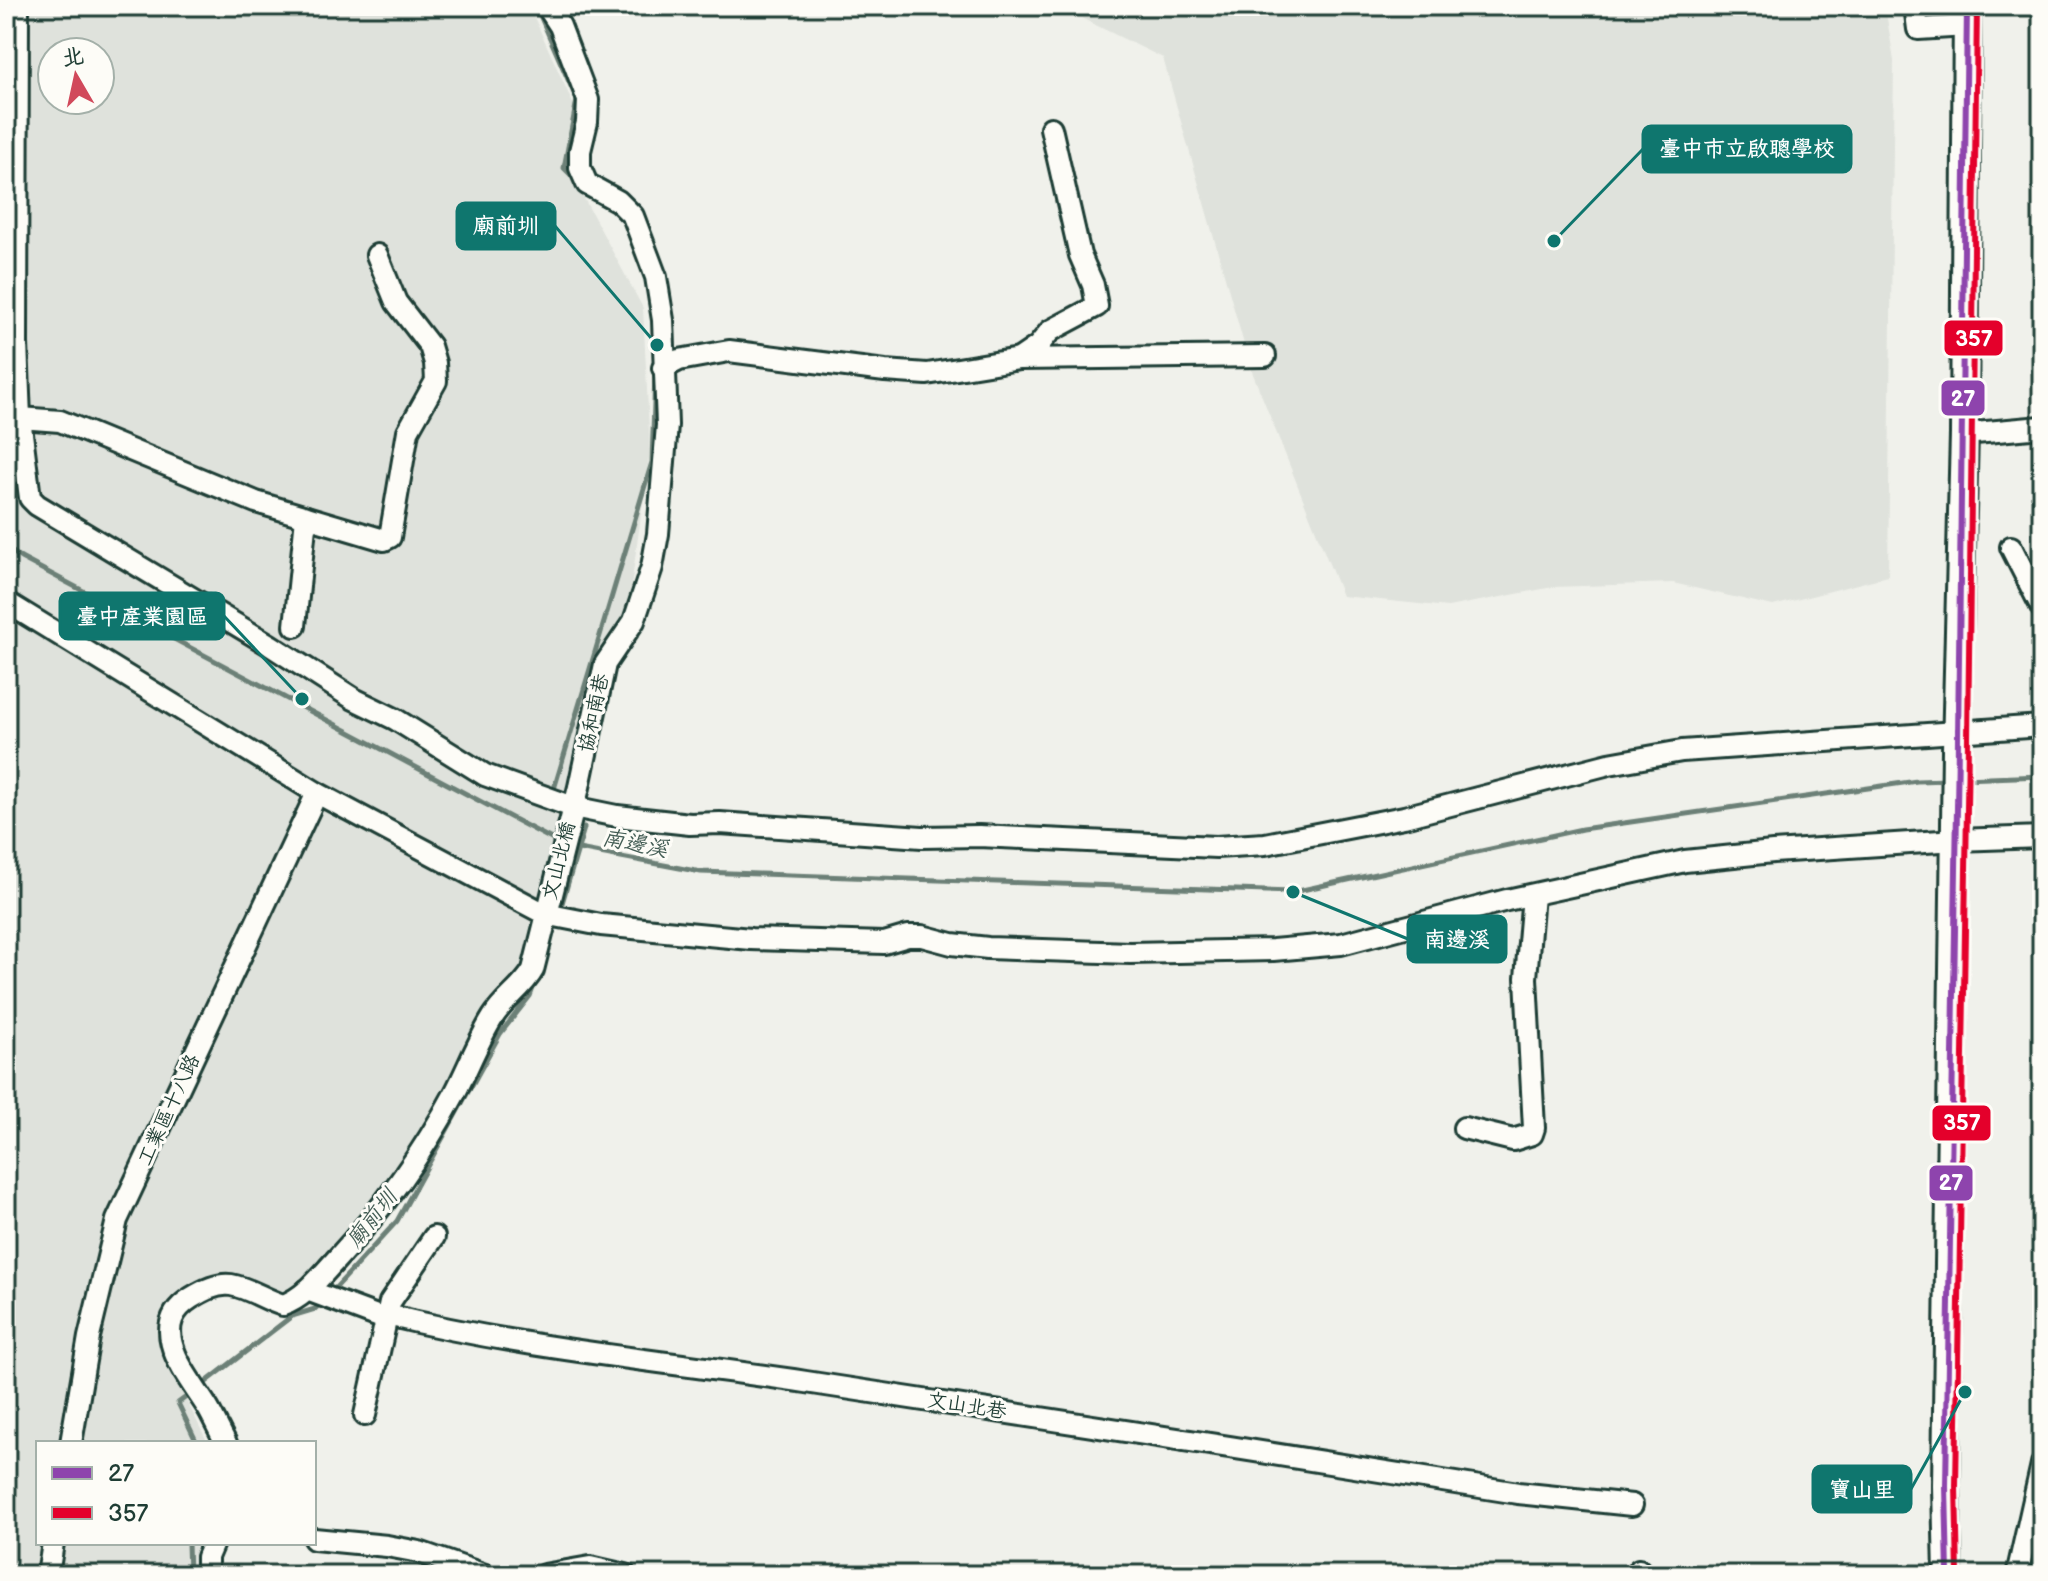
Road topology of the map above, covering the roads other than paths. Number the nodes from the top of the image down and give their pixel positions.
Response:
1 (18, 6) edge
2 (547, 6) edge
3 (1915, 6) edge
4 (1967, 16) edge
5 (1051, 128) dead end
6 (377, 255) dead end
7 (1265, 356) dead end
8 (1019, 359) junction
9 (663, 368) junction
10 (20, 418) junction
11 (2042, 427) edge
12 (1964, 434) junction
13 (306, 517) junction
14 (2011, 547) dead end
15 (6, 602) edge
16 (2042, 608) edge
17 (295, 626) dead end
18 (2042, 726) edge
19 (1956, 741) junction
20 (317, 793) junction
21 (573, 807) junction
22 (2042, 837) edge
23 (1956, 840) junction
24 (1533, 895) junction
25 (545, 914) junction
26 (1464, 1128) dead end
27 (434, 1237) dead end
28 (307, 1290) junction
29 (387, 1315) junction
30 (365, 1415) dead end
31 (71, 1441) edge
32 (225, 1441) edge
33 (2042, 1464) edge
34 (1632, 1505) dead end
35 (316, 1539) edge
36 (53, 1545) edge
37 (212, 1545) edge
38 (48, 1575) edge
39 (207, 1575) edge
40 (485, 1575) edge
41 (544, 1575) edge
42 (625, 1575) edge
43 (1948, 1575) edge
44 (2017, 1575) edge

1 - 10 street
2 - 9 street, 協和南巷
3 - 4 street
4 - 12 main road
5 - 8 street
6 - 13 street
7 - 8 street
8 - 9 street
9 - 21 street, 協和南巷
10 - 13 street
10 - 21 street
11 - 12 street
12 - 19 main road
13 - 17 street
14 - 16 street
15 - 20 street
18 - 19 street
19 - 21 street
19 - 23 main road
20 - 25 street
20 - 31 street, 工業區十八路
21 - 25 street, 文山北橋
22 - 23 street
23 - 24 street
23 - 43 main road
24 - 25 street
24 - 26 street
25 - 28 street
27 - 29 street
28 - 29 street, 文山北巷
28 - 32 street
29 - 30 street
29 - 34 street, 文山北巷
33 - 44 street
35 - 40 street
36 - 38 street
37 - 39 street
41 - 42 street

